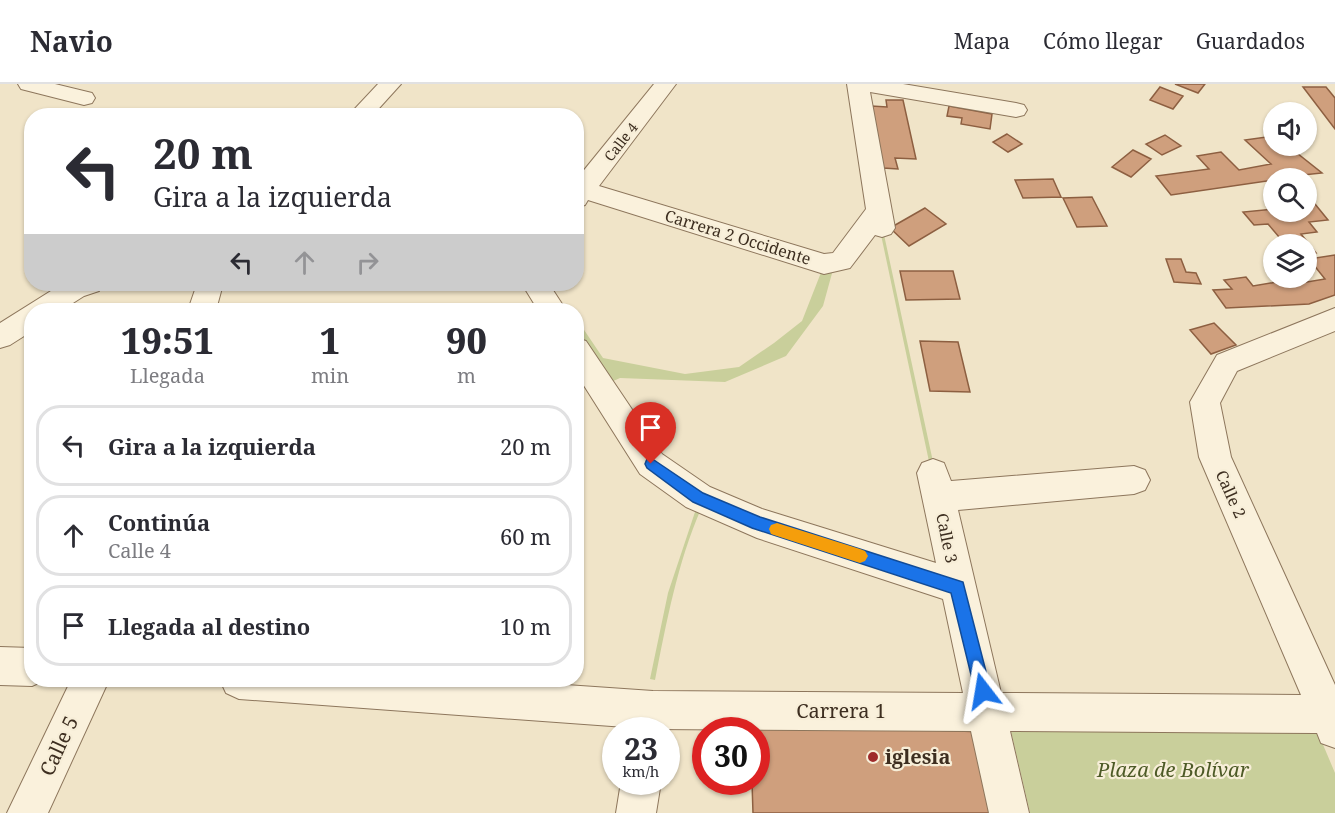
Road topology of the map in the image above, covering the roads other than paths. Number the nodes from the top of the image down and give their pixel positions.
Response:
1 (28, 84) edge
2 (390, 84) edge
3 (665, 84) edge
4 (858, 84) edge
5 (864, 84) edge
6 (87, 99) edge
7 (368, 108) edge
8 (1016, 110) dead end
9 (584, 185) edge
10 (584, 194) edge
11 (71, 291) edge
12 (52, 303) edge
13 (1335, 319) edge
14 (24, 321) edge
15 (0, 337) edge
16 (584, 361) edge
17 (1134, 480) dead end
18 (958, 587) junction
19 (0, 666) edge
20 (24, 667) edge
21 (87, 687) edge
22 (311, 687) edge
23 (988, 711) junction
24 (621, 717) edge
25 (680, 719) edge
26 (1332, 719) edge
27 (639, 795) edge
28 (27, 813) edge
29 (636, 813) edge
30 (1010, 813) edge

1 - 6 street
2 - 7 street
3 - 9 street, Calle 4
4 - 10 street, Carrera 2 Occidente
5 - 8 street
11 - 12 street
13 - 26 street, Calle 2
14 - 15 street
16 - 18 street
17 - 18 street, Calle 3
18 - 23 street, Calle 3
19 - 20 street
21 - 28 street, Calle 5
22 - 24 street, Carrera 1
23 - 25 street, Carrera 1
23 - 26 street, Carrera 1
23 - 30 street, Calle 3
27 - 29 street

